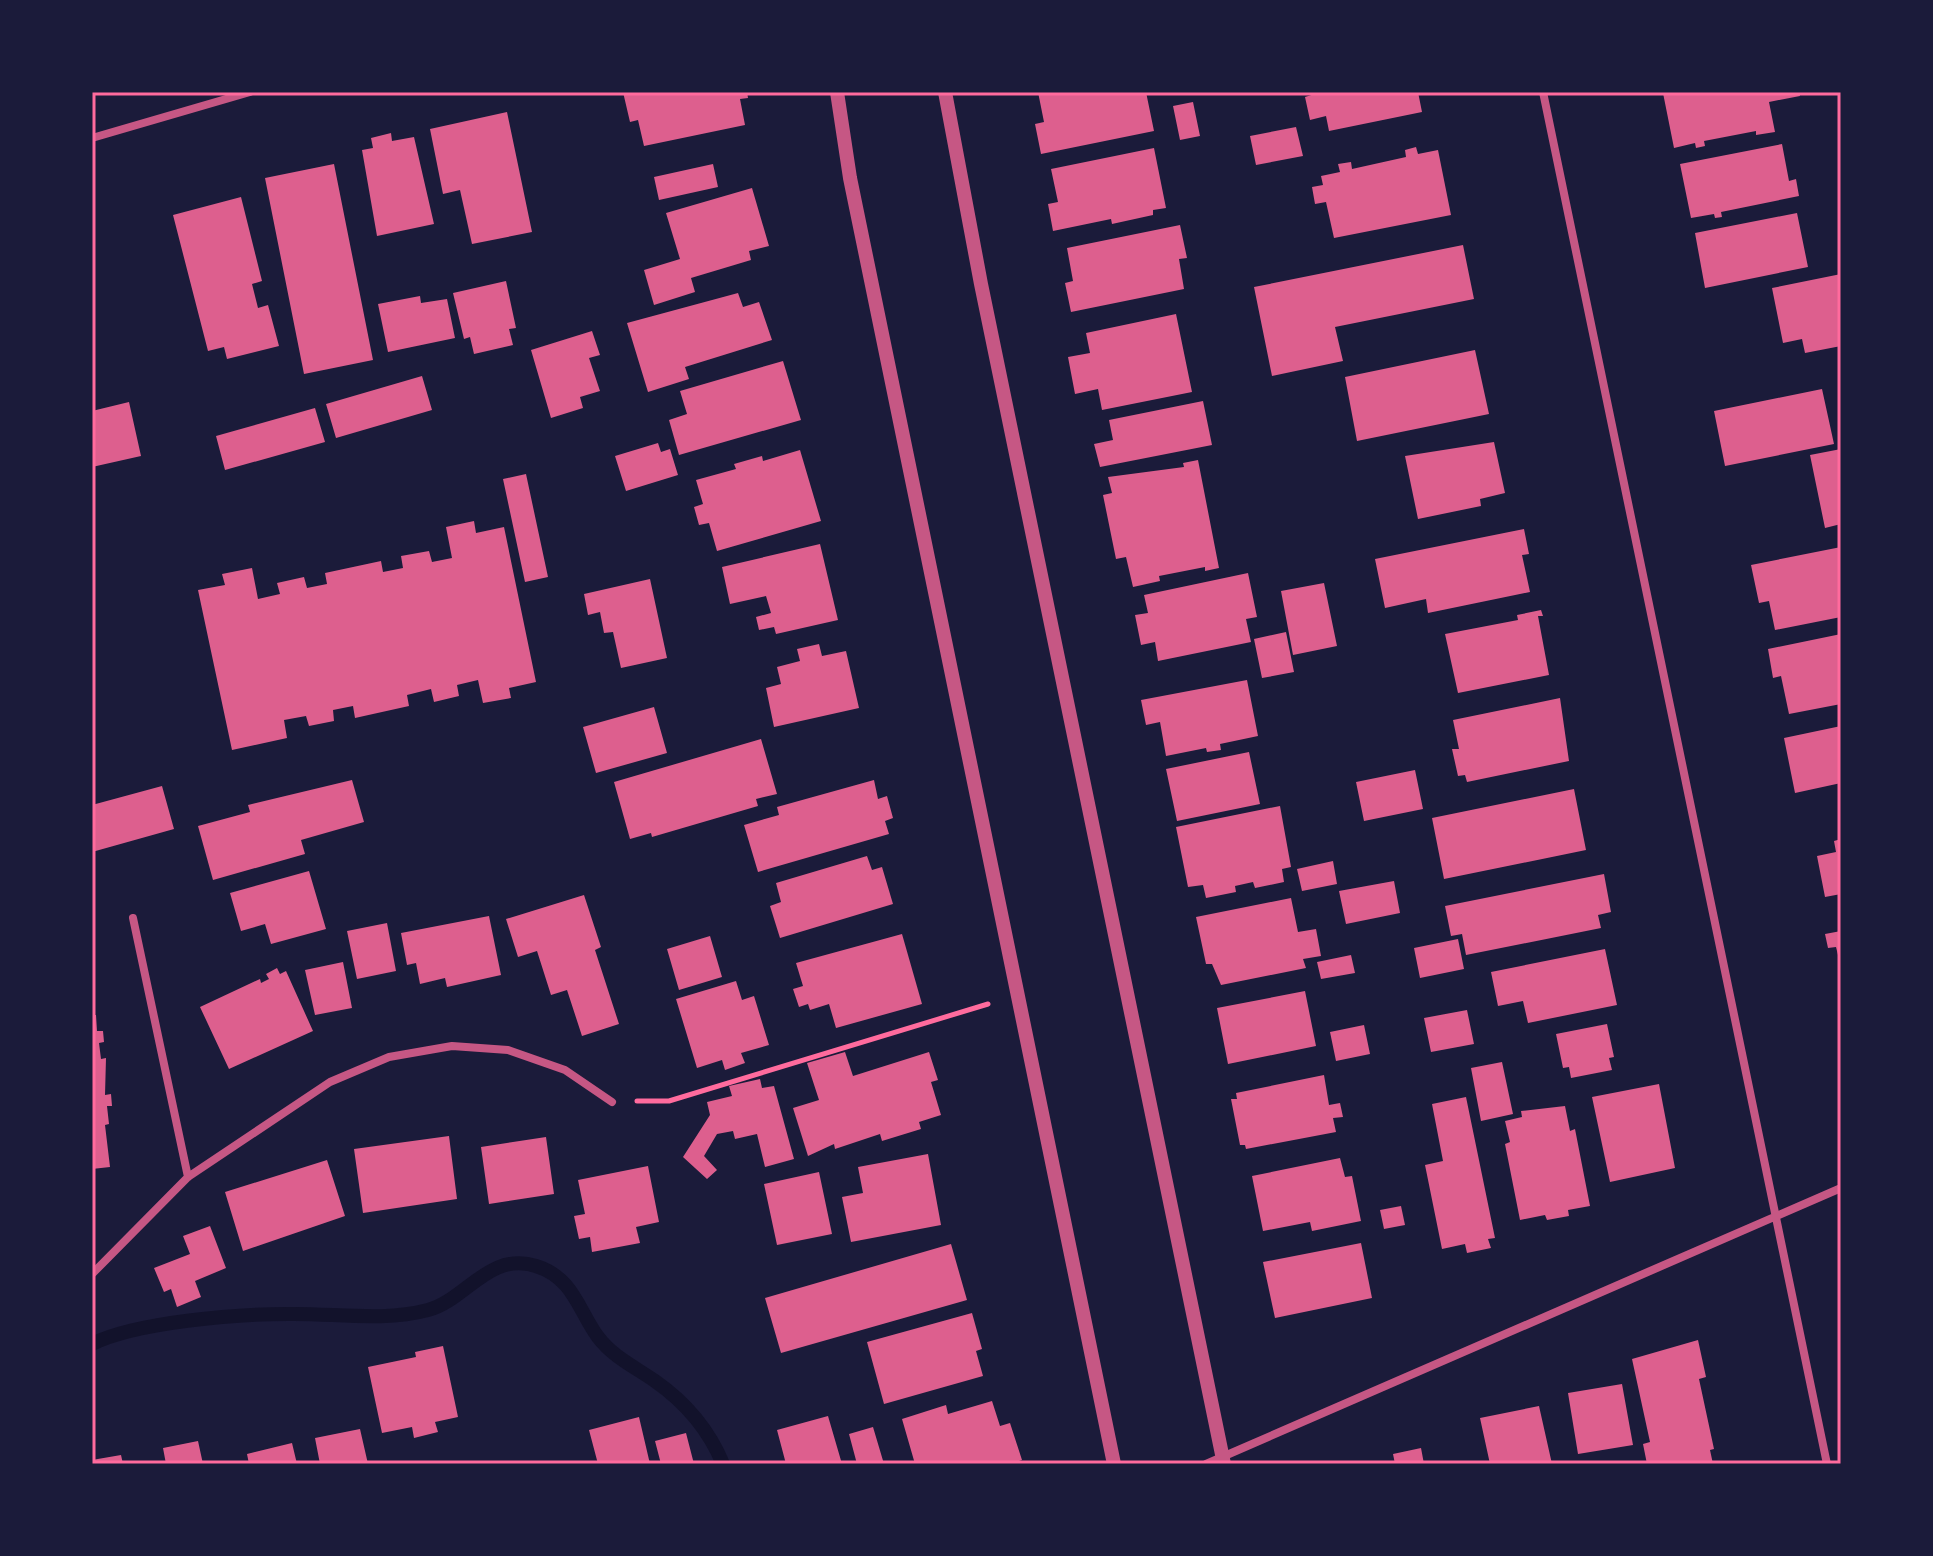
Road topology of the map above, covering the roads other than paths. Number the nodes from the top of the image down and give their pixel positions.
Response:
1 (250, 92) edge
2 (837, 92) edge
3 (945, 92) edge
4 (1543, 92) edge
5 (92, 138) edge
6 (133, 918) dead end
7 (612, 1102) road end
8 (188, 1177) junction
9 (1841, 1188) edge
10 (1776, 1216) junction
11 (92, 1274) edge
12 (1223, 1460) edge
13 (1114, 1464) edge
14 (1206, 1464) edge
15 (1827, 1464) edge

1 - 5 street
2 - 13 street
3 - 12 street
4 - 10 street
6 - 8 street
7 - 8 street
8 - 11 street
9 - 10 street
10 - 12 street
10 - 15 street
12 - 14 street

